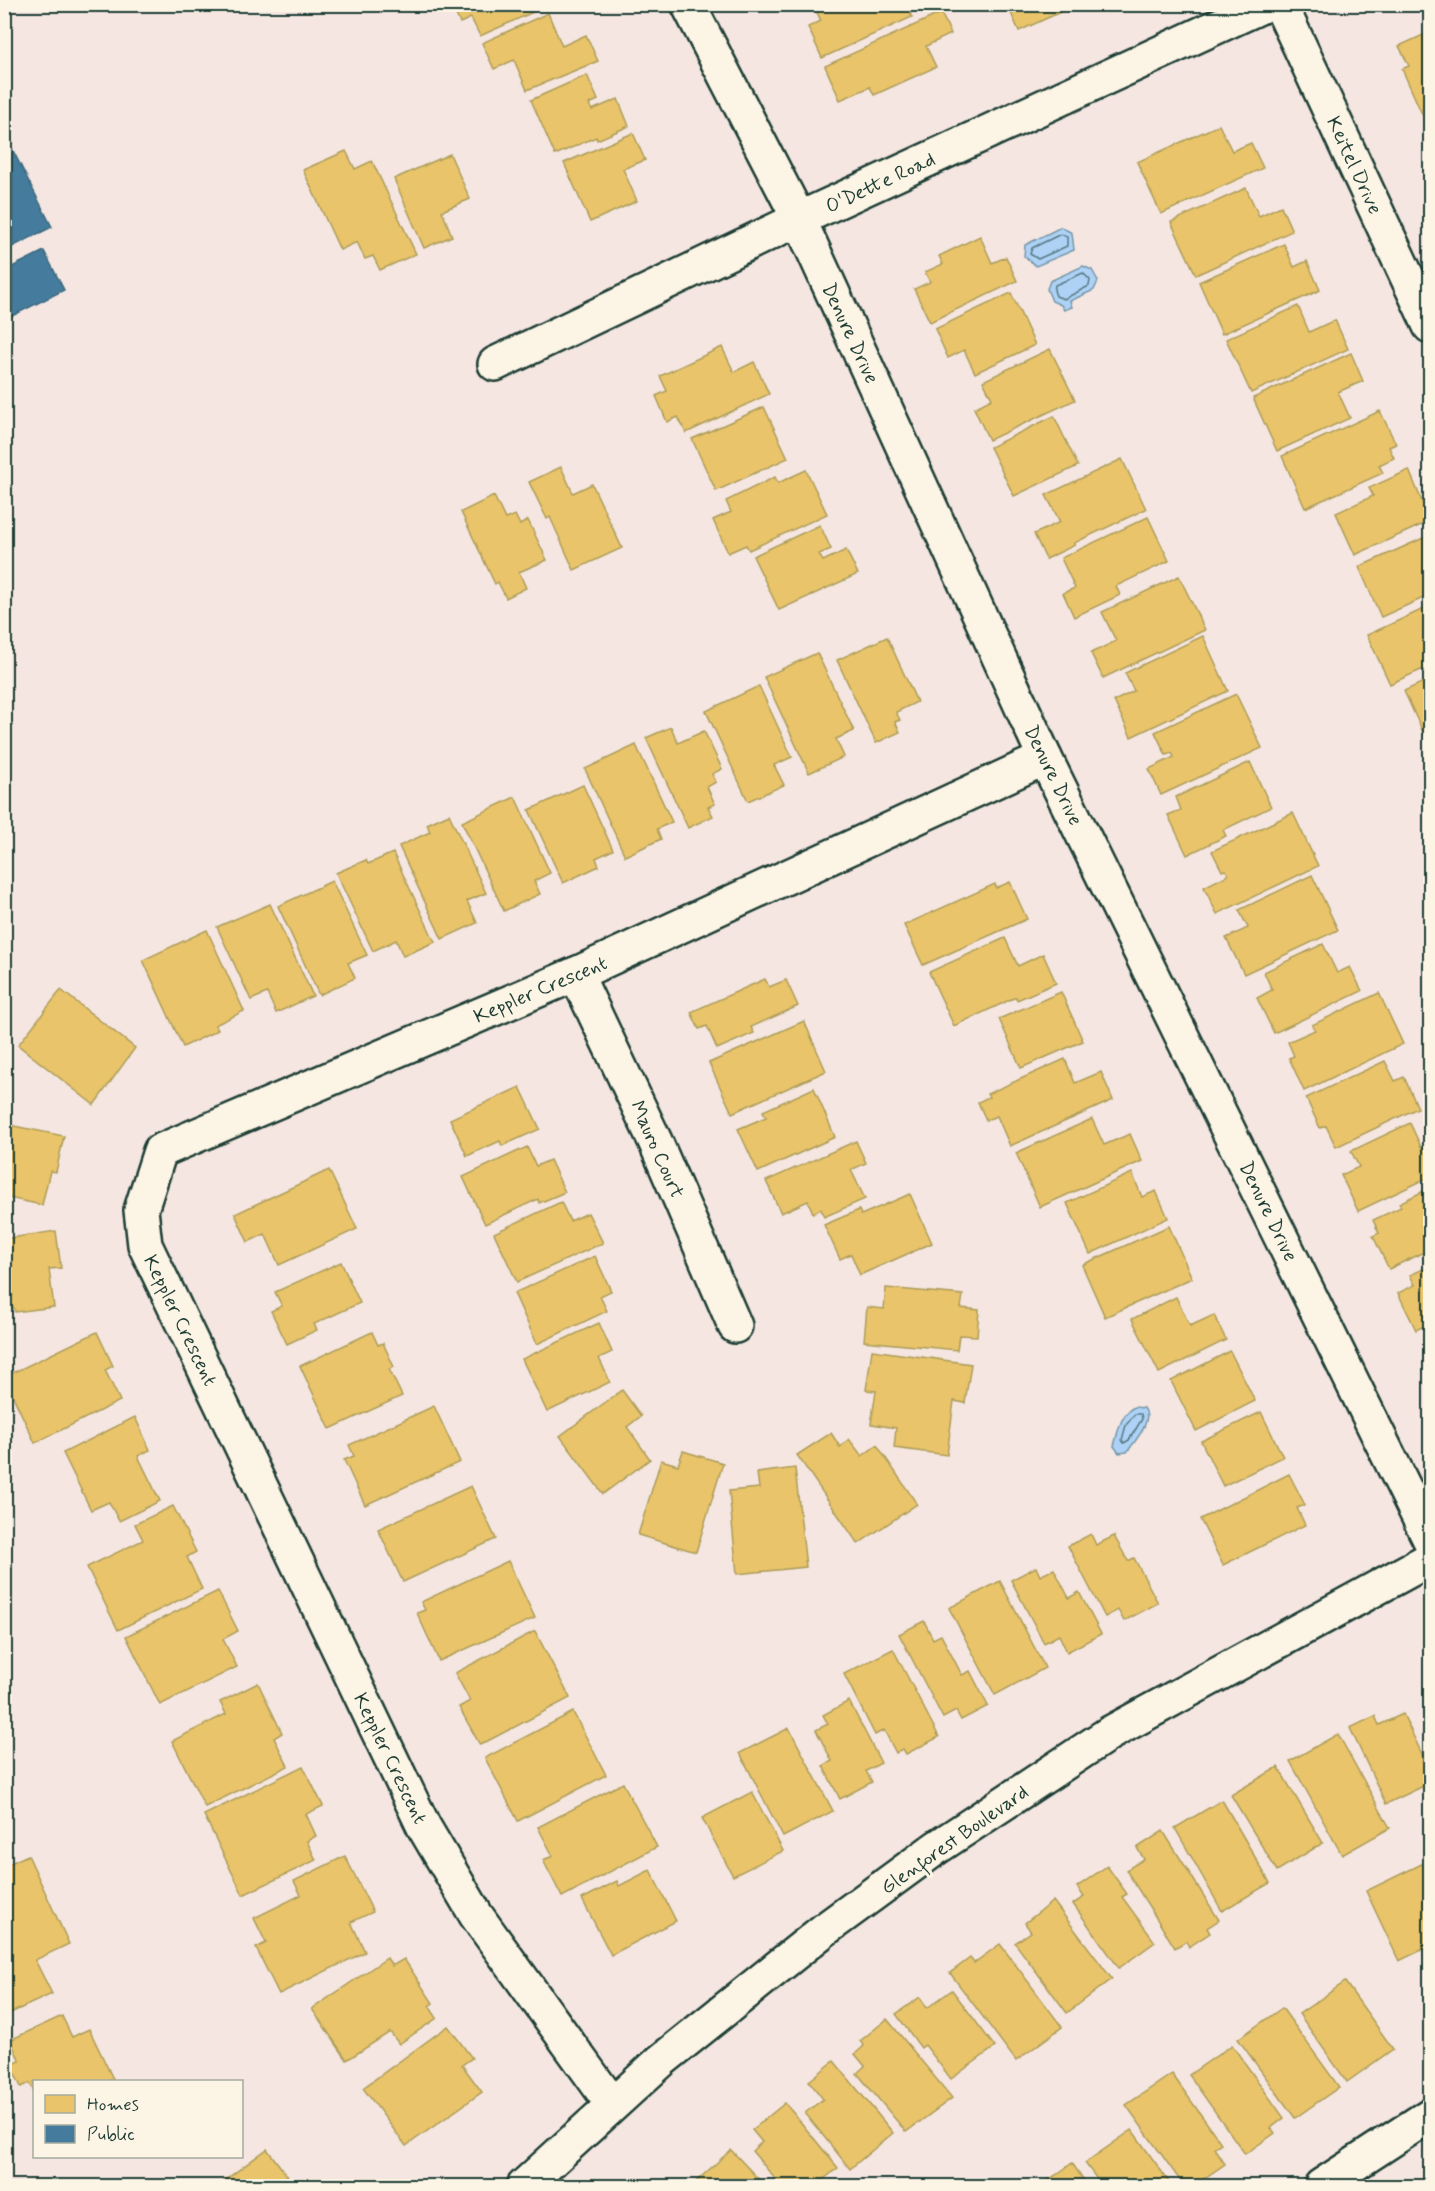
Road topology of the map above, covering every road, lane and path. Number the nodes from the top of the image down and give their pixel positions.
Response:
1 (688, 4) edge
2 (1266, 4) edge
3 (1280, 4) edge
4 (799, 219) junction
5 (1431, 326) edge
6 (495, 364) dead end
7 (1045, 758) junction
8 (576, 974) junction
9 (735, 1326) dead end
10 (1431, 1540) edge
11 (1431, 1559) edge
12 (612, 2104) junction
13 (1431, 2115) edge
14 (524, 2187) edge
15 (1321, 2187) edge

1 - 4 street, Denure Drive
2 - 4 street, O'Dette Road
3 - 5 street, Keitel Drive
4 - 6 street, O'Dette Road
4 - 7 street, Denure Drive
7 - 8 street, Keppler Crescent
7 - 10 street, Denure Drive
8 - 9 street, Mauro Court
8 - 12 street, Keppler Crescent
11 - 12 street, Glenforest Boulevard
12 - 14 street, Glenforest Boulevard
13 - 15 street

